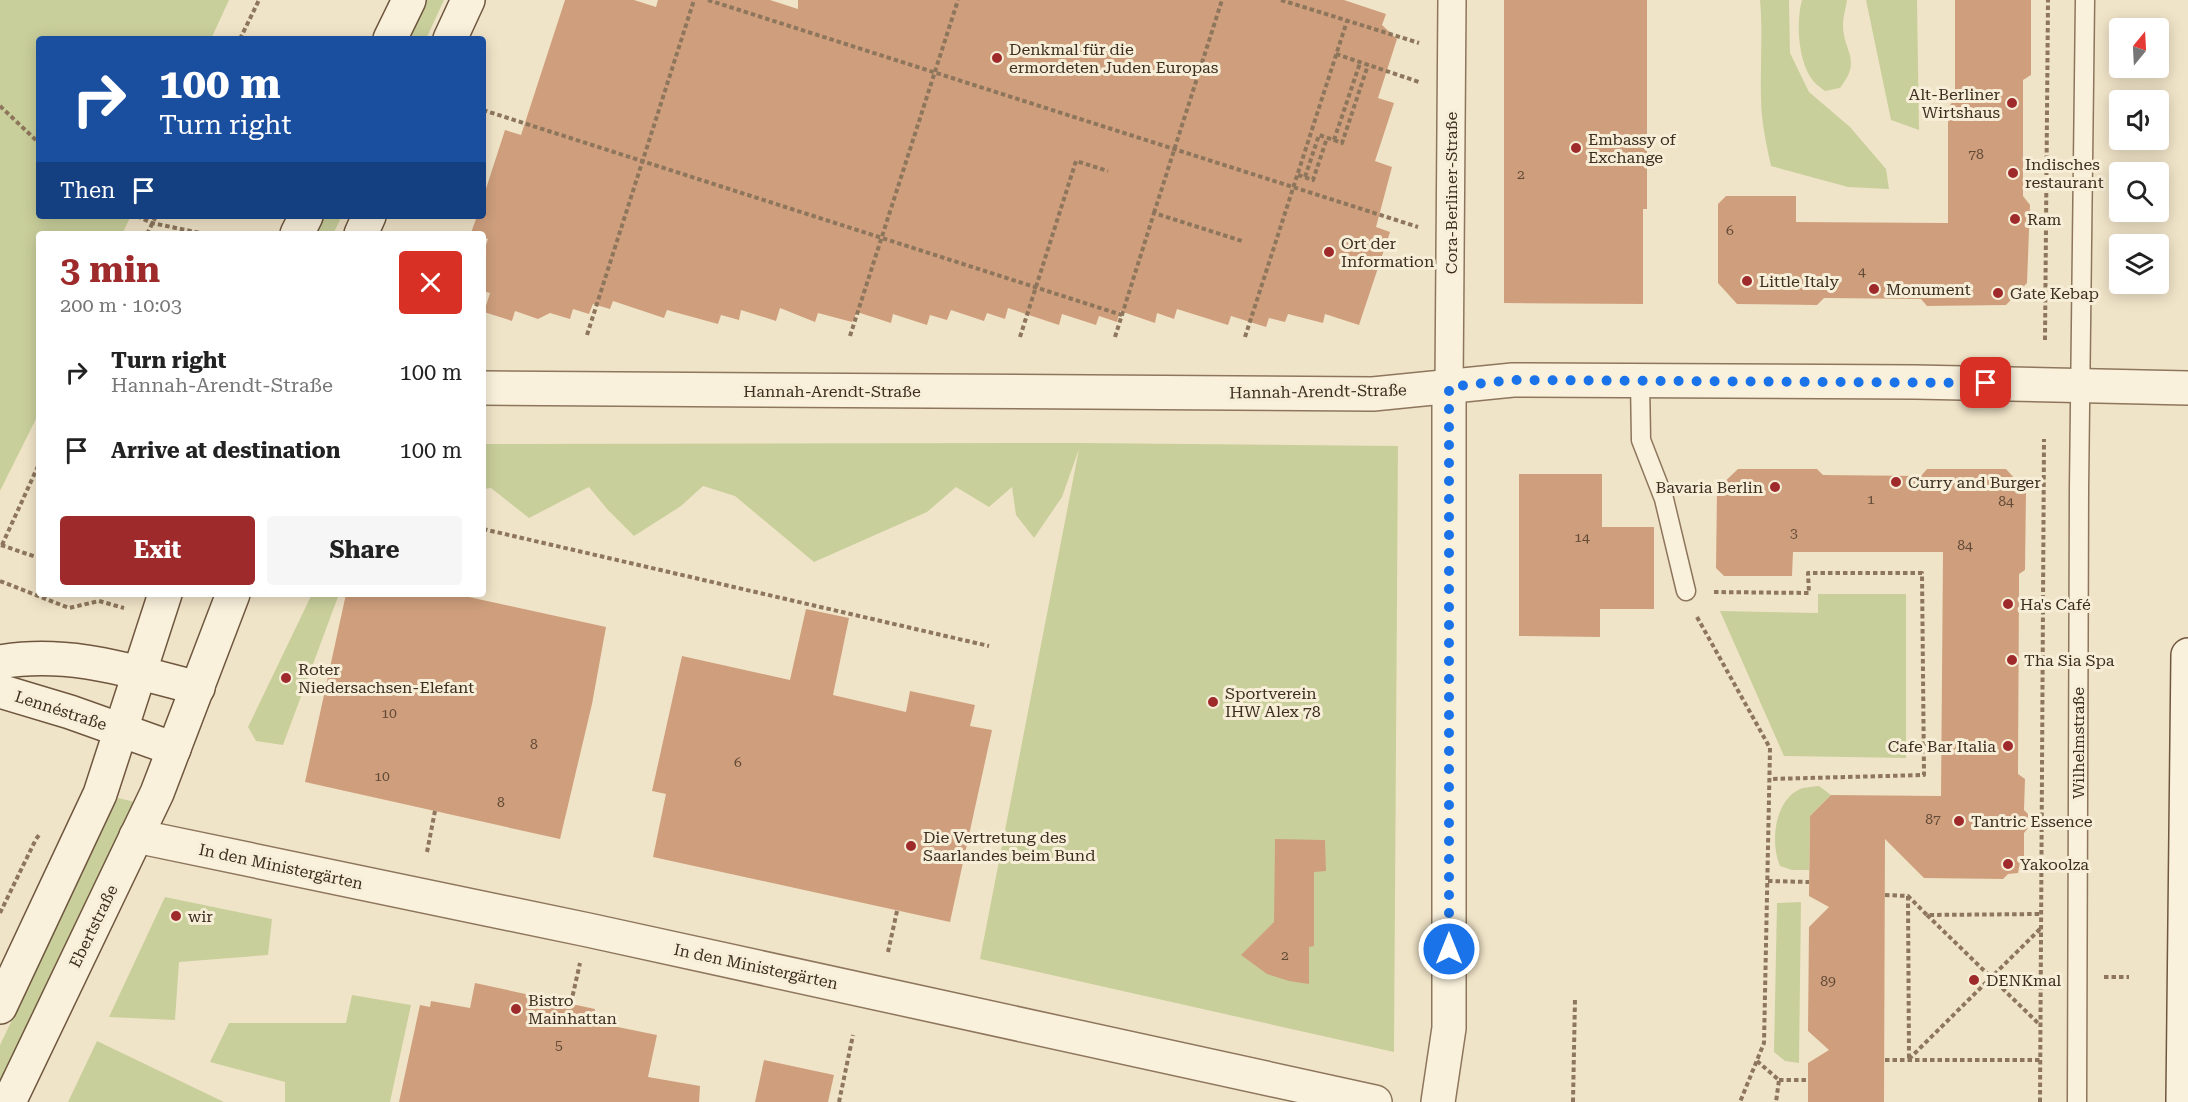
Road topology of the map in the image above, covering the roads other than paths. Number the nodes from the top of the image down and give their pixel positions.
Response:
1 (409, 0) edge
2 (468, 0) edge
3 (1452, 0) edge
4 (2085, 0) edge
5 (391, 36) edge
6 (451, 36) edge
7 (1640, 380) junction
8 (2081, 384) junction
9 (1449, 387) junction
10 (486, 388) edge
11 (2188, 388) edge
12 (1686, 591) road end
13 (164, 597) edge
14 (232, 597) edge
15 (2188, 655) edge
16 (0, 662) edge
17 (140, 674) junction
18 (198, 688) junction
19 (0, 691) edge
20 (122, 730) junction
21 (174, 748) junction
22 (136, 836) junction
23 (0, 1007) edge
24 (9, 1102) edge
25 (1375, 1102) edge
26 (1438, 1102) edge
27 (2077, 1102) edge
28 (2184, 1102) edge

1 - 5 street
2 - 6 street
3 - 9 street, Cora-Berliner-Straße
4 - 8 lane, Wilhelmstraße
7 - 8 street, Hannah-Arendt-Straße
7 - 9 street, Hannah-Arendt-Straße
7 - 12 lane
8 - 11 street, Hannah-Arendt-Straße
8 - 27 lane, Wilhelmstraße
9 - 10 street, Hannah-Arendt-Straße
9 - 26 street
13 - 17 street
14 - 18 street, Ebertstraße
15 - 28 street
16 - 17 street
17 - 18 street
17 - 20 street
18 - 21 street, Ebertstraße
19 - 20 street, Lennéstraße
20 - 21 street
20 - 23 street
21 - 22 street, Ebertstraße
22 - 24 street, Ebertstraße
22 - 25 street, In den Ministergärten

